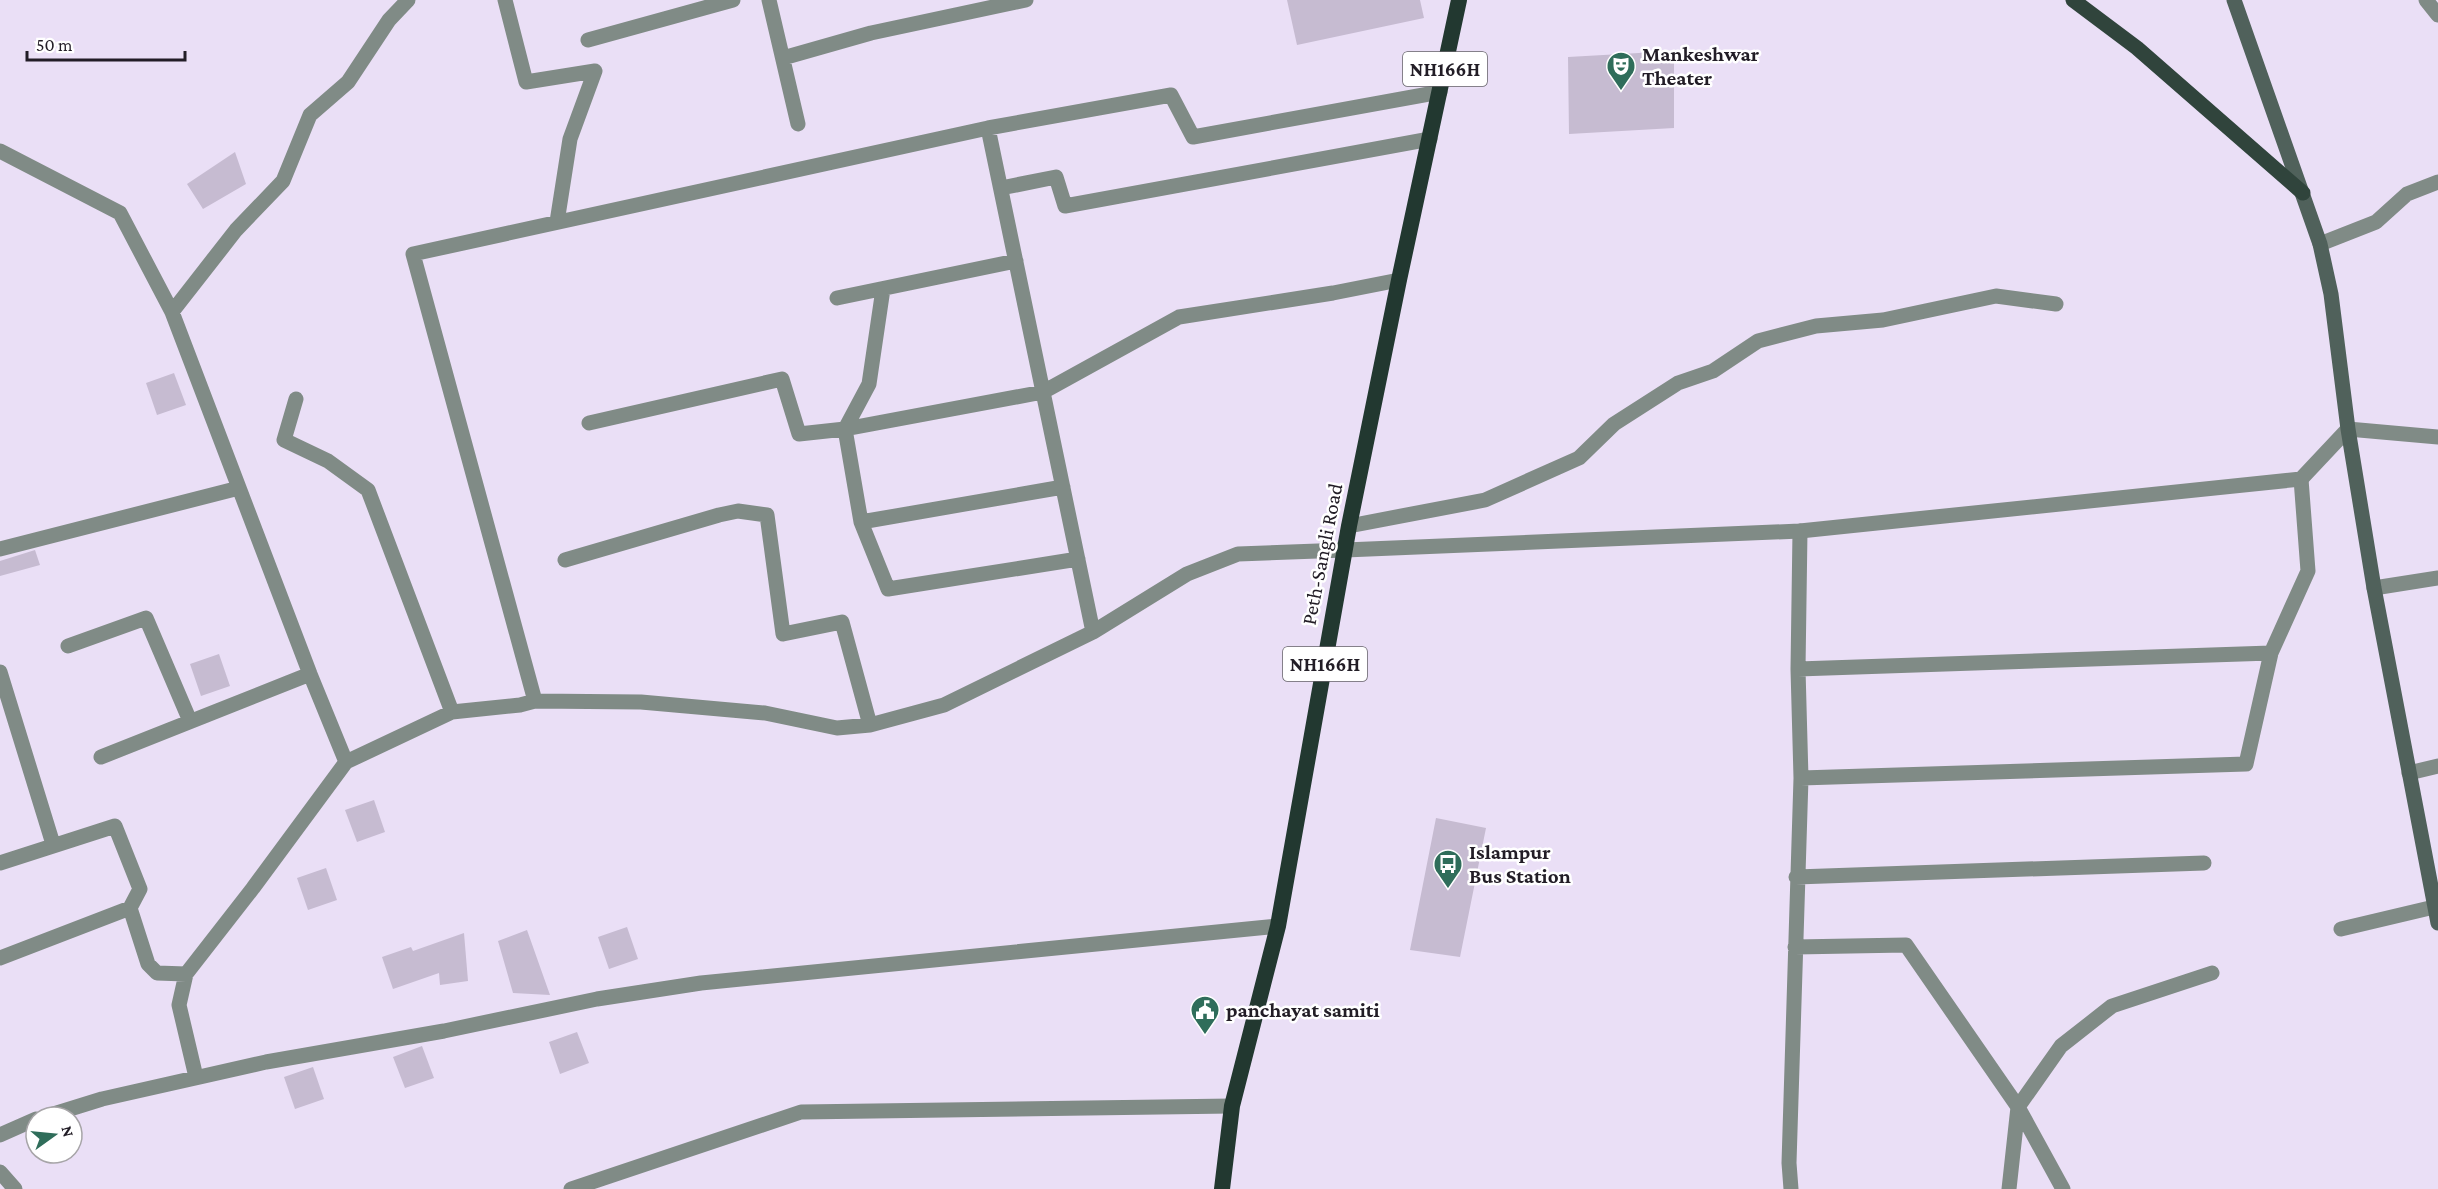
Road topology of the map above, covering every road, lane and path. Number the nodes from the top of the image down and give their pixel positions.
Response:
1 (408, 0) edge
2 (505, 0) edge
3 (733, 0) edge
4 (769, 0) edge
5 (1026, 0) edge
6 (1460, 0) edge
7 (2073, 0) edge
8 (2234, 0) edge
9 (2427, 0) edge
10 (2438, 15) edge
11 (588, 40) dead end
12 (783, 58) junction
13 (1440, 92) junction
14 (798, 124) dead end
15 (988, 128) junction
16 (1430, 139) junction
17 (0, 151) edge
18 (2438, 182) edge
19 (1001, 188) junction
20 (2302, 193) junction
21 (556, 222) junction
22 (2320, 244) junction
23 (1016, 261) junction
24 (1399, 279) junction
25 (883, 289) junction
26 (837, 298) dead end
27 (2056, 304) dead end
28 (172, 312) junction
29 (1043, 392) junction
30 (296, 399) dead end
31 (589, 423) dead end
32 (845, 429) junction
33 (2348, 429) junction
34 (2438, 437) edge
35 (2301, 479) junction
36 (1063, 487) junction
37 (239, 488) junction
38 (861, 522) junction
39 (1349, 526) junction
40 (1800, 531) junction
41 (0, 549) edge
42 (1345, 549) junction
43 (1078, 559) junction
44 (565, 560) dead end
45 (2438, 579) edge
46 (2374, 588) junction
47 (1093, 632) junction
48 (68, 645) dead end
49 (2271, 653) junction
50 (1798, 669) junction
51 (0, 672) edge
52 (310, 674) junction
53 (535, 701) junction
54 (452, 712) junction
55 (190, 721) junction
56 (870, 725) junction
57 (101, 757) dead end
58 (346, 762) junction
59 (2438, 766) edge
60 (2409, 774) junction
61 (1801, 778) junction
62 (53, 844) junction
63 (0, 863) edge
64 (2204, 863) dead end
65 (1796, 877) junction
66 (2434, 907) junction
67 (130, 908) junction
68 (2438, 923) edge
69 (1278, 926) junction
70 (2341, 929) dead end
71 (1795, 947) junction
72 (0, 958) edge
73 (2212, 973) dead end
74 (186, 974) junction
75 (196, 1077) junction
76 (83, 1105) edge
77 (1232, 1106) junction
78 (2018, 1107) junction
79 (24, 1124) edge
80 (0, 1135) edge
81 (0, 1172) edge
82 (15, 1189) edge
83 (572, 1189) edge
84 (1222, 1189) edge
85 (1791, 1189) edge
86 (2009, 1189) edge
87 (2063, 1189) edge

1 - 28 street
2 - 21 street
3 - 11 street
4 - 12 street
5 - 12 street
6 - 13 highway, NH166H
7 - 20 main road
8 - 20 main road
9 - 10 street
12 - 14 street
13 - 15 street
13 - 16 highway, NH166H
15 - 19 street
15 - 21 street
16 - 19 street
16 - 24 highway, Peth-Sangli Road / NH166H
17 - 28 street
18 - 22 street
19 - 23 street
20 - 22 main road
21 - 53 street
22 - 33 main road
23 - 25 street
23 - 29 street
24 - 29 street
24 - 39 highway, Peth-Sangli Road / NH166H
25 - 26 street
25 - 32 street
27 - 39 street
28 - 37 street
29 - 32 street
29 - 36 street
30 - 54 street
31 - 32 street
32 - 38 street
33 - 34 street
33 - 35 street
33 - 46 main road
35 - 40 street
35 - 49 street
36 - 38 street
36 - 43 street
37 - 41 street
37 - 52 street
38 - 43 street
39 - 42 highway, Peth-Sangli Road / NH166H
40 - 42 street
40 - 50 street
42 - 47 street
42 - 69 highway, Peth-Sangli Road / NH166H
43 - 47 street
44 - 56 street
45 - 46 street
46 - 60 main road
47 - 56 street
48 - 55 street
49 - 50 street
49 - 61 street
50 - 61 street
51 - 62 street
52 - 55 street
52 - 58 street
53 - 54 street
53 - 56 street
54 - 58 street
55 - 57 street
58 - 74 street
59 - 60 street
60 - 66 main road
61 - 65 street
62 - 63 street
62 - 67 street
64 - 65 street
65 - 71 street
66 - 68 main road
66 - 70 street
67 - 72 street
67 - 74 street
69 - 75 street
69 - 77 highway, Peth-Sangli Road / NH166H
71 - 78 street
71 - 85 street
73 - 78 street
74 - 75 street
75 - 76 street
77 - 83 street
77 - 84 highway, Peth-Sangli Road / NH166H
78 - 86 street
78 - 87 street
79 - 80 street
81 - 82 street

